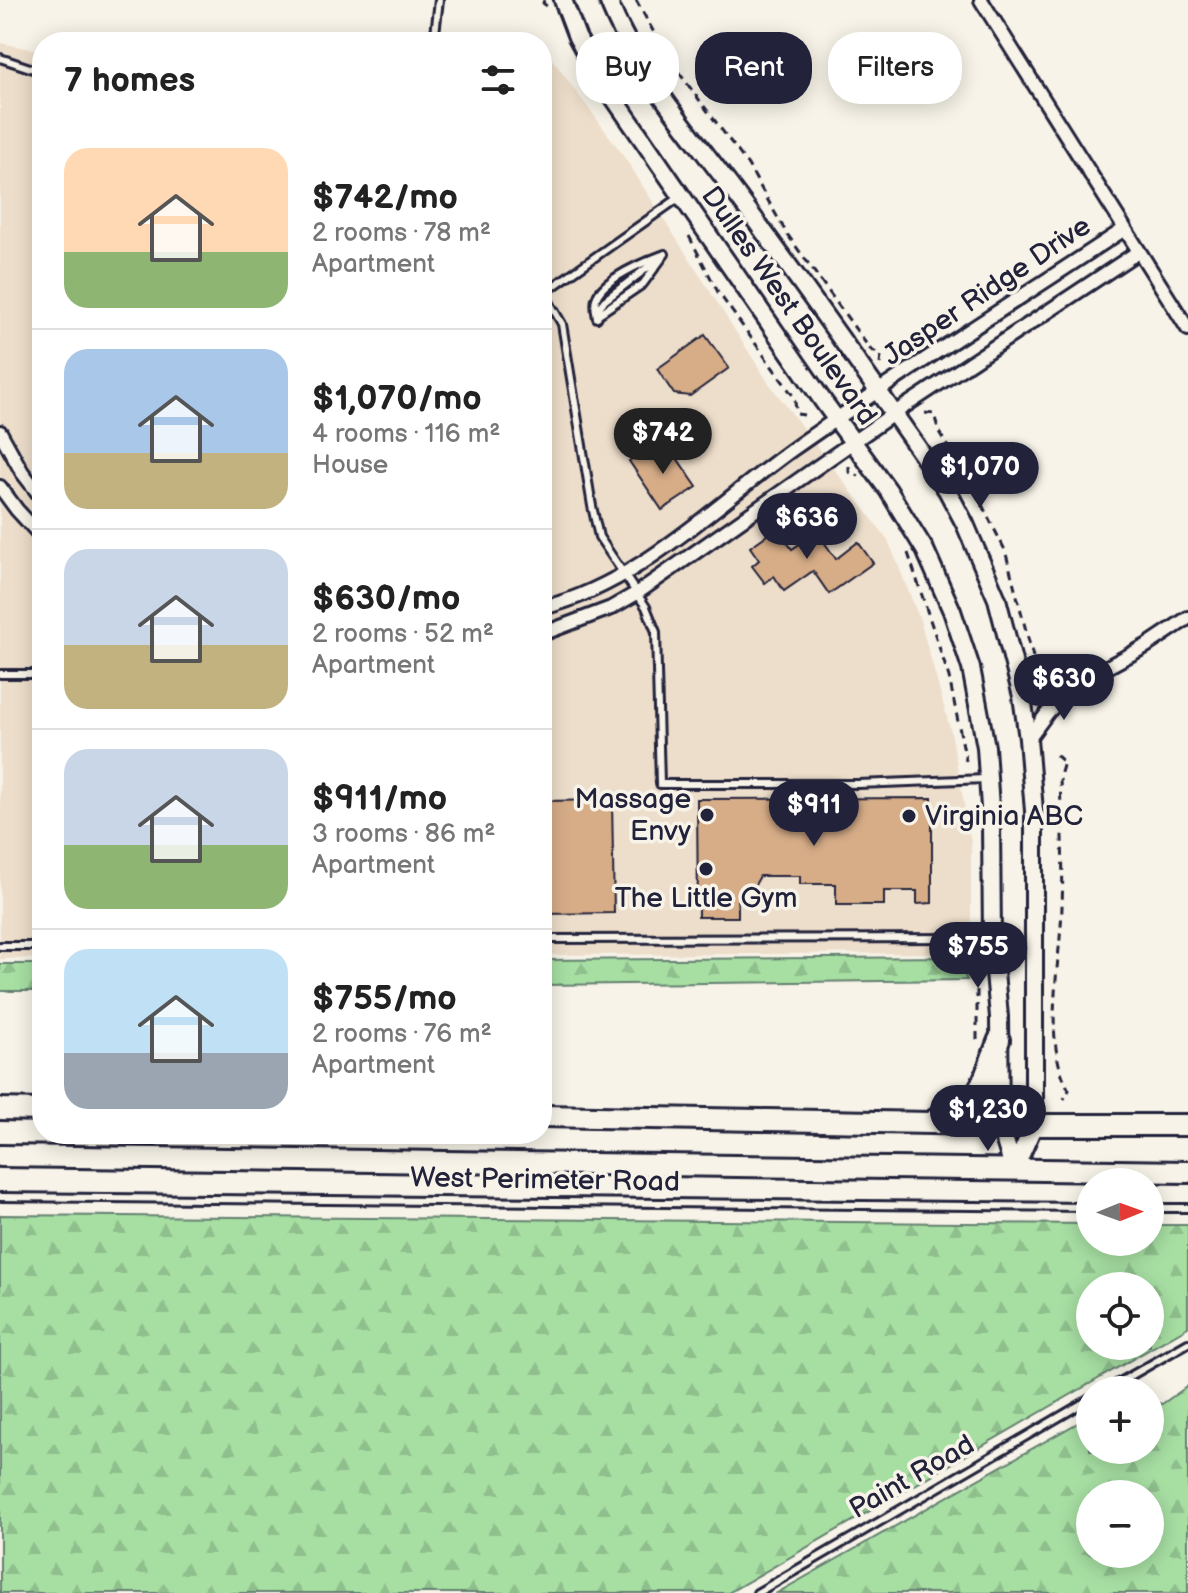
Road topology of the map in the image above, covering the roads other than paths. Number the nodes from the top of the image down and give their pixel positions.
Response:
1 (439, 0) edge
2 (563, 0) edge
3 (608, 0) edge
4 (981, 0) edge
5 (435, 32) edge
6 (0, 58) edge
7 (32, 69) edge
8 (680, 197) junction
9 (1123, 230) junction
10 (1138, 252) junction
11 (552, 287) edge
12 (552, 307) edge
13 (597, 315) joint
14 (1188, 329) edge
15 (878, 393) junction
16 (893, 414) junction
17 (837, 420) junction
18 (0, 432) edge
19 (853, 442) junction
20 (32, 485) edge
21 (0, 487) edge
22 (32, 526) edge
23 (622, 574) junction
24 (637, 593) junction
25 (552, 604) edge
26 (1188, 618) edge
27 (552, 630) edge
28 (1016, 671) junction
29 (0, 674) edge
30 (32, 674) edge
31 (1076, 684) junction
32 (1028, 739) junction
33 (990, 779) junction
34 (992, 938) junction
35 (552, 939) edge
36 (0, 946) edge
37 (32, 946) edge
38 (999, 1040) junction
39 (0, 1109) edge
40 (32, 1110) edge
41 (552, 1116) edge
42 (925, 1123) junction
43 (1000, 1125) junction
44 (1034, 1125) junction
45 (1188, 1125) edge
46 (0, 1156) edge
47 (1014, 1170) junction
48 (1188, 1172) edge
49 (0, 1197) edge
50 (1076, 1207) edge
51 (1164, 1208) edge
52 (1188, 1208) edge
53 (1188, 1343) edge
54 (1130, 1376) edge
55 (1076, 1407) edge
56 (757, 1593) edge

1 - 5 lane
2 - 8 street, Dulles West Boulevard
3 - 15 street, Dulles West Boulevard
4 - 9 street
6 - 7 lane
8 - 11 lane
8 - 17 street, Dulles West Boulevard
9 - 10 street
9 - 15 street, Jasper Ridge Drive
10 - 14 street
10 - 16 street, Jasper Ridge Drive
12 - 23 lane
13 - 13 lane
15 - 16 street, Dulles West Boulevard
15 - 17 street, Jasper Ridge Drive
16 - 19 street, Jasper Ridge Drive
16 - 28 street, Dulles West Boulevard
17 - 19 street, Dulles West Boulevard
17 - 23 street, Jasper Ridge Drive
18 - 20 street
19 - 24 street, Jasper Ridge Drive
19 - 33 street, Dulles West Boulevard
21 - 22 street
23 - 24 lane
23 - 25 street, Jasper Ridge Drive
24 - 27 street, Jasper Ridge Drive
24 - 33 lane
26 - 31 street
28 - 31 street
28 - 32 street, Dulles West Boulevard
29 - 30 lane
31 - 32 street
32 - 44 street, Dulles West Boulevard
33 - 34 street, Dulles West Boulevard
34 - 35 lane
34 - 38 street, Dulles West Boulevard
36 - 37 lane
38 - 42 main road
38 - 43 street, Dulles West Boulevard
39 - 40 main road
41 - 42 main road
42 - 43 main road
43 - 44 main road
43 - 47 street, Dulles West Boulevard
44 - 45 main road
44 - 47 street, Dulles West Boulevard
46 - 47 main road
47 - 48 main road
49 - 50 lane, West Perimeter Road
51 - 52 lane
53 - 54 lane
55 - 56 lane, Paint Road

